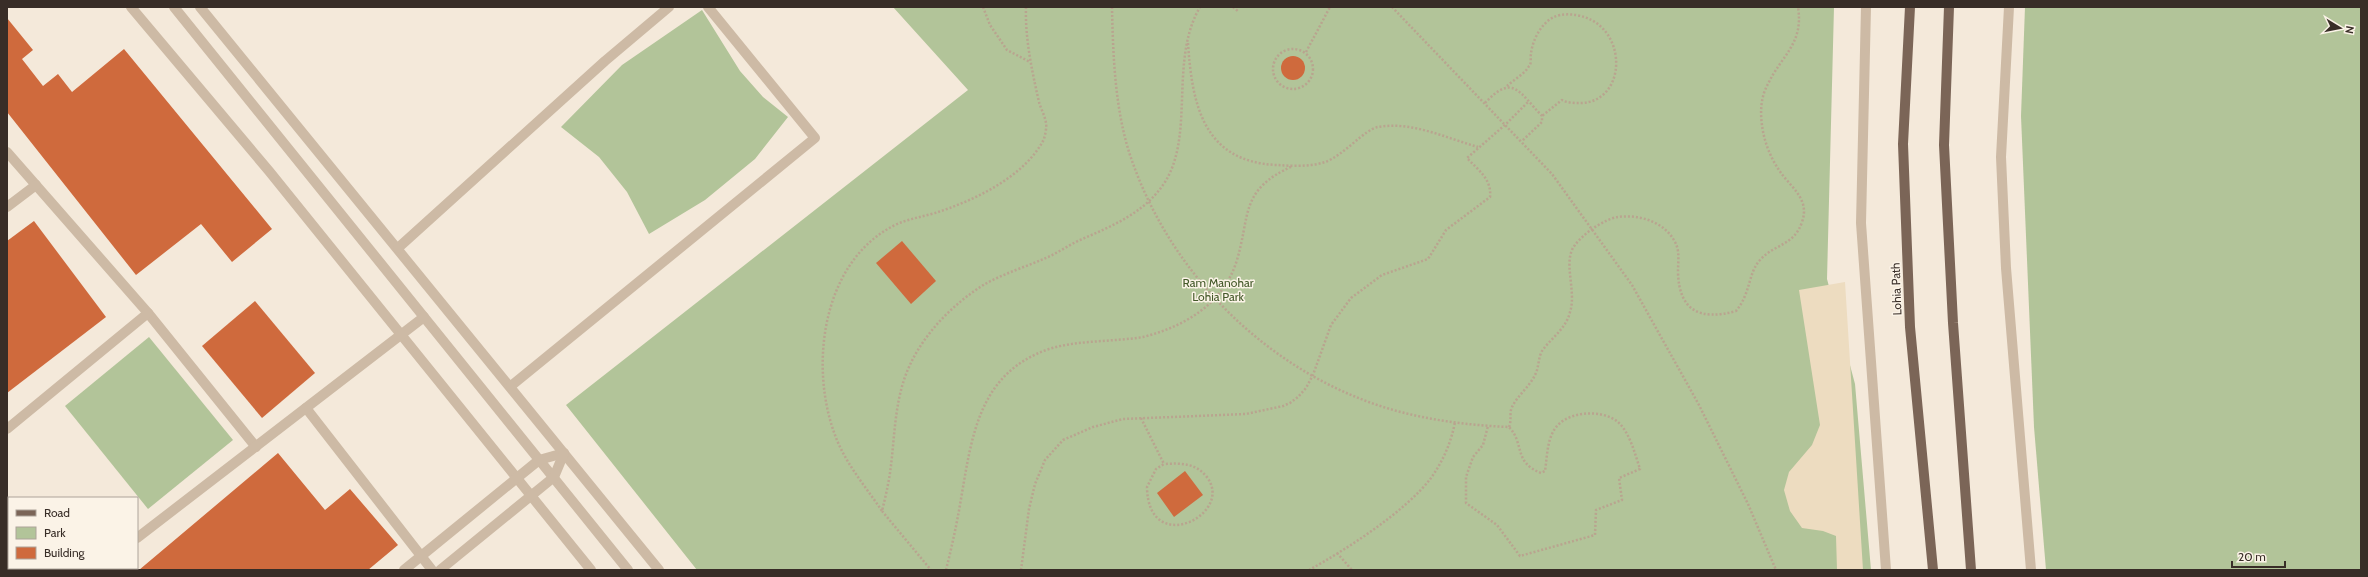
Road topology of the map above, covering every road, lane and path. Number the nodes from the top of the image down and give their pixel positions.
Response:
1 (131, 7) edge
2 (174, 7) edge
3 (200, 7) edge
4 (669, 7) edge
5 (708, 7) edge
6 (983, 7) edge
7 (1026, 7) edge
8 (1112, 7) edge
9 (1200, 7) edge
10 (1233, 7) edge
11 (1330, 7) edge
12 (1392, 7) edge
13 (1798, 7) edge
14 (1866, 7) edge
15 (1910, 7) edge
16 (1949, 7) edge
17 (2009, 7) edge
18 (1239, 12) dead end
19 (1188, 40) junction
20 (1306, 52) junction
21 (1030, 62) junction
22 (1507, 86) junction
23 (1528, 102) junction
24 (1485, 103) junction
25 (1542, 116) junction
26 (1506, 124) junction
27 (1522, 141) junction
28 (1479, 147) junction
29 (7, 152) edge
30 (1292, 166) junction
31 (36, 185) junction
32 (1148, 202) junction
33 (7, 207) edge
34 (1593, 230) junction
35 (398, 248) junction
36 (1216, 298) junction
37 (148, 313) junction
38 (424, 317) junction
39 (401, 334) junction
40 (1313, 375) junction
41 (511, 386) junction
42 (306, 408) junction
43 (1140, 418) junction
44 (1456, 422) junction
45 (1488, 426) junction
46 (1509, 427) junction
47 (7, 430) edge
48 (256, 447) junction
49 (564, 453) junction
50 (539, 460) junction
51 (1164, 464) junction
52 (554, 477) junction
53 (517, 478) junction
54 (531, 496) junction
55 (882, 512) junction
56 (138, 537) edge
57 (1336, 553) junction
58 (421, 556) junction
59 (404, 570) edge
60 (432, 570) edge
61 (440, 570) edge
62 (591, 570) edge
63 (628, 570) edge
64 (659, 570) edge
65 (931, 570) edge
66 (946, 570) edge
67 (1021, 570) edge
68 (1309, 570) edge
69 (1352, 570) edge
70 (1776, 570) edge
71 (1886, 570) edge
72 (1933, 570) edge
73 (1971, 570) edge
74 (2031, 570) edge

1 - 39 street
2 - 38 street
3 - 35 street
4 - 35 street
5 - 41 street
6 - 21 path
7 - 21 path
8 - 32 path
9 - 19 path
10 - 18 path
11 - 20 path
12 - 24 path
13 - 34 path
14 - 71 street
15 - 72 main road, Lohia Path
16 - 73 main road
17 - 74 street
19 - 30 path
19 - 32 path
20 - 20 path
21 - 55 path
22 - 23 path
22 - 24 path
22 - 25 path
23 - 25 path
23 - 26 path
24 - 26 path
25 - 27 path
26 - 27 path
26 - 28 path
27 - 34 path
28 - 30 path
28 - 40 path
29 - 31 street
30 - 36 path
31 - 33 street
31 - 37 street
32 - 36 path
32 - 55 path
34 - 46 path
34 - 70 path
35 - 41 street
36 - 40 path
36 - 66 path
37 - 47 street
37 - 48 street
38 - 39 street
38 - 50 street
39 - 42 street
39 - 53 street
40 - 43 path
40 - 44 path
41 - 49 street
42 - 48 street
42 - 58 street
43 - 51 path
43 - 67 path
44 - 45 path
44 - 57 path
45 - 46 path
45 - 46 path
48 - 56 street
49 - 50 street
49 - 52 street
49 - 64 street
50 - 52 street
50 - 53 street
51 - 51 path
52 - 54 street
52 - 63 street
53 - 54 street
53 - 58 street
54 - 61 street
54 - 62 street
55 - 65 path
57 - 68 path
57 - 69 path
58 - 59 street
58 - 60 street

